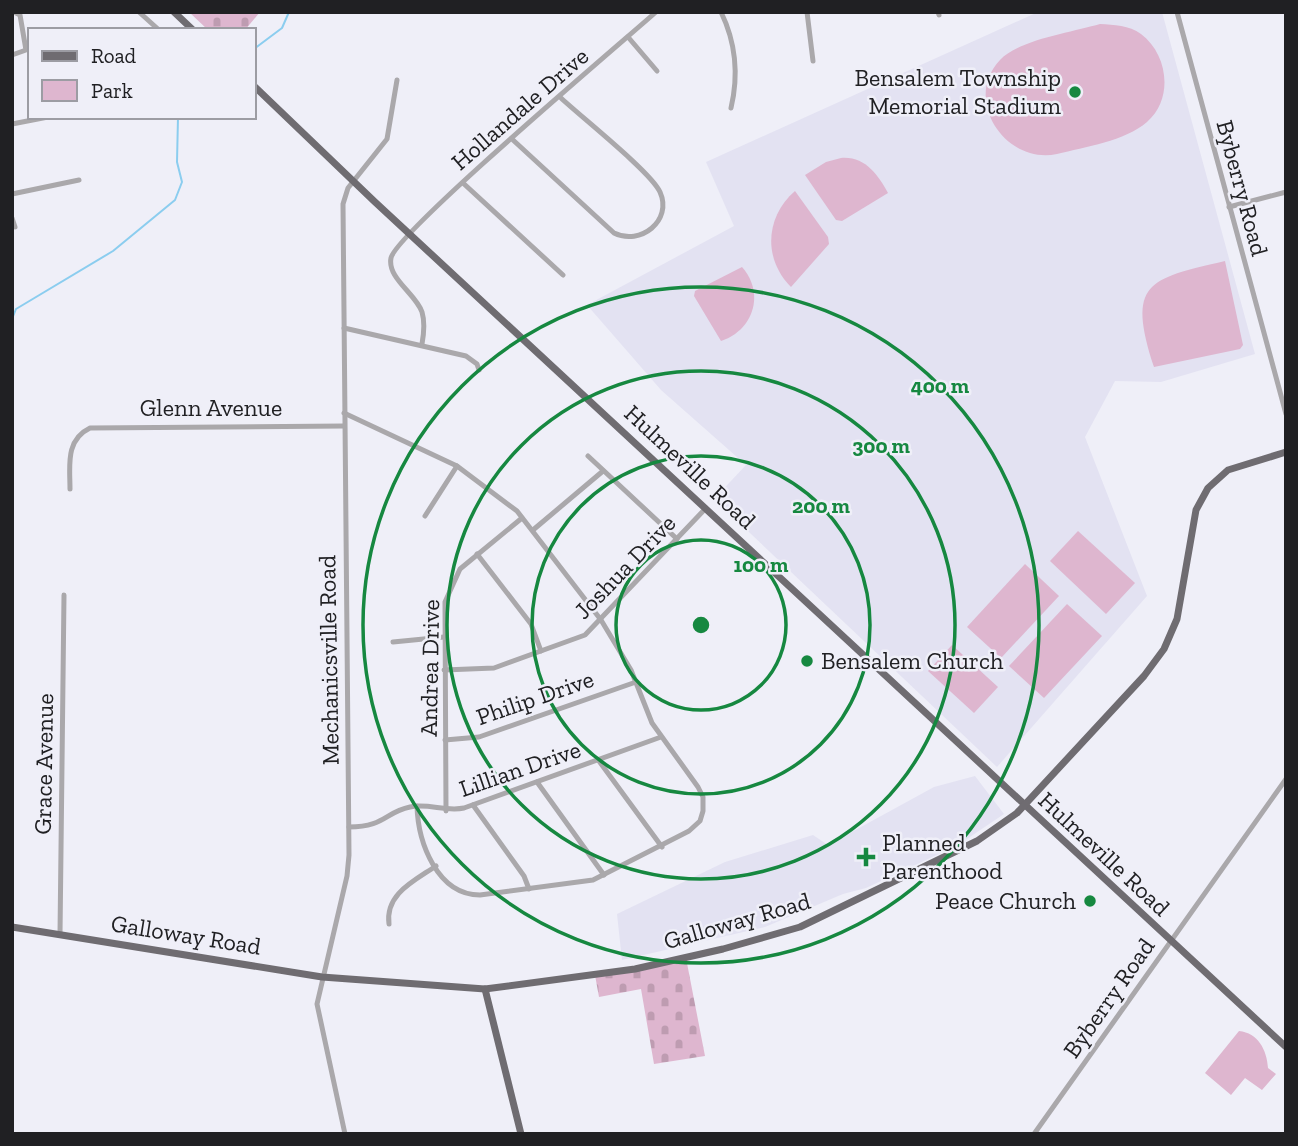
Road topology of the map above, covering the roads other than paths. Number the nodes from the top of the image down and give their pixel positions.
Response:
1 (28, 12) edge
2 (139, 12) edge
3 (174, 12) edge
4 (656, 12) edge
5 (721, 12) edge
6 (807, 12) edge
7 (1177, 12) edge
8 (17, 13) edge
9 (157, 28) edge
10 (191, 28) edge
11 (628, 37) junction
12 (12, 55) edge
13 (813, 61) dead end
14 (657, 71) dead end
15 (397, 80) dead end
16 (256, 88) edge
17 (561, 98) junction
18 (732, 108) dead end
19 (38, 119) edge
20 (12, 124) edge
21 (513, 140) junction
22 (79, 180) dead end
23 (354, 181) junction
24 (463, 183) junction
25 (1286, 192) edge
26 (12, 194) edge
27 (1229, 206) junction
28 (12, 218) edge
29 (15, 227) dead end
30 (409, 233) junction
31 (563, 275) dead end
32 (344, 328) junction
33 (422, 344) junction
34 (479, 370) dead end
35 (344, 413) junction
36 (1286, 414) edge
37 (344, 426) junction
38 (1286, 452) edge
39 (588, 456) dead end
40 (457, 466) junction
41 (603, 471) junction
42 (70, 489) dead end
43 (706, 508) junction
44 (425, 516) dead end
45 (522, 518) junction
46 (533, 530) junction
47 (677, 539) junction
48 (477, 554) junction
49 (64, 595) dead end
50 (601, 620) junction
51 (444, 638) junction
52 (393, 642) dead end
53 (541, 651) junction
54 (444, 670) junction
55 (636, 682) junction
56 (662, 737) junction
57 (445, 740) junction
58 (599, 761) junction
59 (1286, 779) edge
60 (537, 782) junction
61 (473, 805) junction
62 (417, 806) junction
63 (1024, 806) junction
64 (446, 811) junction
65 (349, 827) junction
66 (662, 846) junction
67 (436, 866) junction
68 (604, 875) junction
69 (529, 889) junction
70 (388, 924) dead end
71 (12, 927) edge
72 (61, 934) junction
73 (1171, 941) junction
74 (322, 976) junction
75 (485, 989) junction
76 (1286, 1046) edge
77 (345, 1134) edge
78 (520, 1134) edge
79 (1034, 1134) edge

1 - 8 street
2 - 9 street
3 - 10 main road
4 - 11 street, Hollandale Drive
5 - 18 street
6 - 13 street
7 - 27 street, Byberry Road
8 - 12 street
11 - 14 street
11 - 17 street, Hollandale Drive
15 - 23 street, Mechanicsville Road
16 - 23 main road, Hulmeville Road
17 - 21 street, Hollandale Drive
17 - 21 street
19 - 20 street
21 - 24 street, Hollandale Drive
22 - 26 street
23 - 30 main road, Hulmeville Road
23 - 32 street, Mechanicsville Road
24 - 30 street, Hollandale Drive
24 - 31 street
25 - 27 street
27 - 36 street, Byberry Road
28 - 29 street
30 - 33 street, Hollandale Drive
30 - 43 main road, Hulmeville Road
32 - 33 street
32 - 35 street, Mechanicsville Road
33 - 34 street
35 - 37 street, Mechanicsville Road
35 - 40 street
37 - 42 street, Glenn Avenue
37 - 65 street, Mechanicsville Road
38 - 63 main road, Galloway Road
39 - 41 street
40 - 44 street
40 - 45 street
41 - 46 street
41 - 47 street
43 - 47 street, Joshua Drive
43 - 63 main road, Hulmeville Road
45 - 46 street
45 - 48 street, Andrea Drive
46 - 50 street
47 - 50 street, Joshua Drive
48 - 51 street, Andrea Drive
48 - 53 street
49 - 72 street, Grace Avenue
50 - 53 street, Joshua Drive
50 - 55 street
51 - 52 street
51 - 54 street, Andrea Drive
53 - 54 street, Joshua Drive
54 - 57 street, Andrea Drive
55 - 56 street
55 - 57 street, Philip Drive
56 - 58 street, Lillian Drive
56 - 66 street
57 - 64 street, Andrea Drive
58 - 60 street, Lillian Drive
58 - 66 street
59 - 73 street, Byberry Road
60 - 61 street, Lillian Drive
60 - 68 street
61 - 64 street, Lillian Drive
61 - 69 street
62 - 64 street, Lillian Drive
62 - 65 street
62 - 67 street
63 - 73 main road, Hulmeville Road
63 - 75 main road, Galloway Road
65 - 74 street, Mechanicsville Road
66 - 68 street
67 - 69 street
67 - 70 street
68 - 69 street
71 - 72 main road, Galloway Road
72 - 74 main road, Galloway Road
73 - 76 main road, Hulmeville Road
73 - 79 street, Byberry Road
74 - 75 main road, Galloway Road
74 - 77 street, Mechanicsville Road
75 - 78 main road

